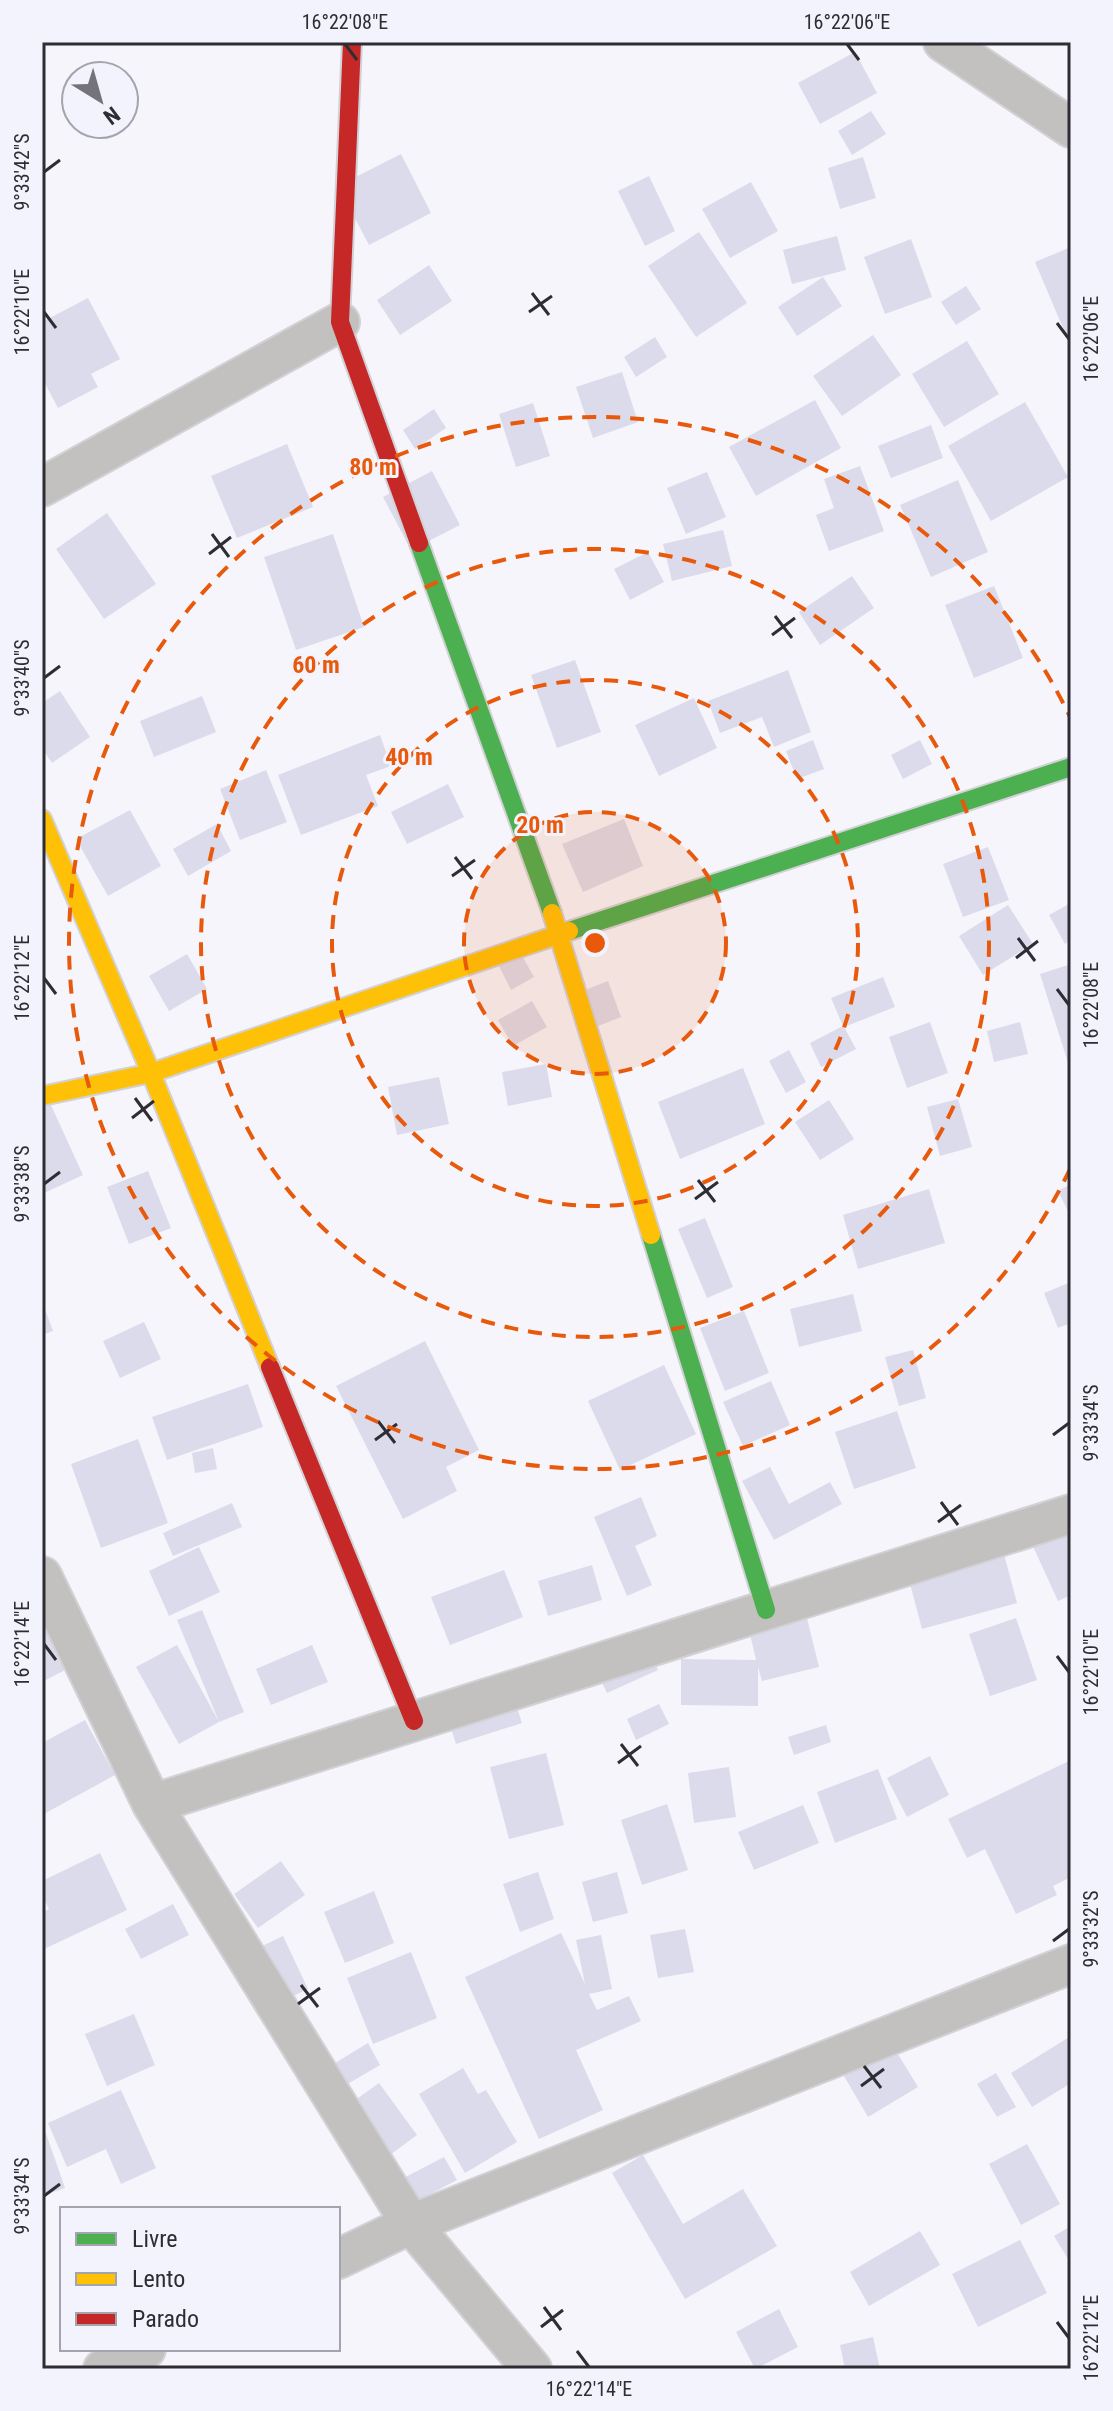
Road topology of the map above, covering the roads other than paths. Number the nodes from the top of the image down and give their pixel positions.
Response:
1 (352, 42) edge
2 (943, 42) edge
3 (1071, 128) edge
4 (340, 322) junction
5 (42, 487) edge
6 (1071, 767) edge
7 (42, 819) edge
8 (559, 934) junction
9 (151, 1073) junction
10 (42, 1096) edge
11 (1071, 1514) edge
12 (42, 1576) edge
13 (766, 1610) junction
14 (414, 1721) junction
15 (152, 1804) junction
16 (1071, 1964) edge
17 (411, 2224) junction
18 (340, 2258) edge
19 (142, 2351) edge
20 (103, 2369) edge
21 (532, 2369) edge

1 - 4 street
2 - 3 street
4 - 5 street
4 - 8 street
6 - 8 street
7 - 9 street
8 - 9 street
8 - 13 street
9 - 10 street
9 - 14 street
11 - 13 street
12 - 15 street
13 - 14 street
14 - 15 street
15 - 17 street
16 - 17 street
17 - 18 street
17 - 21 street
19 - 20 street

